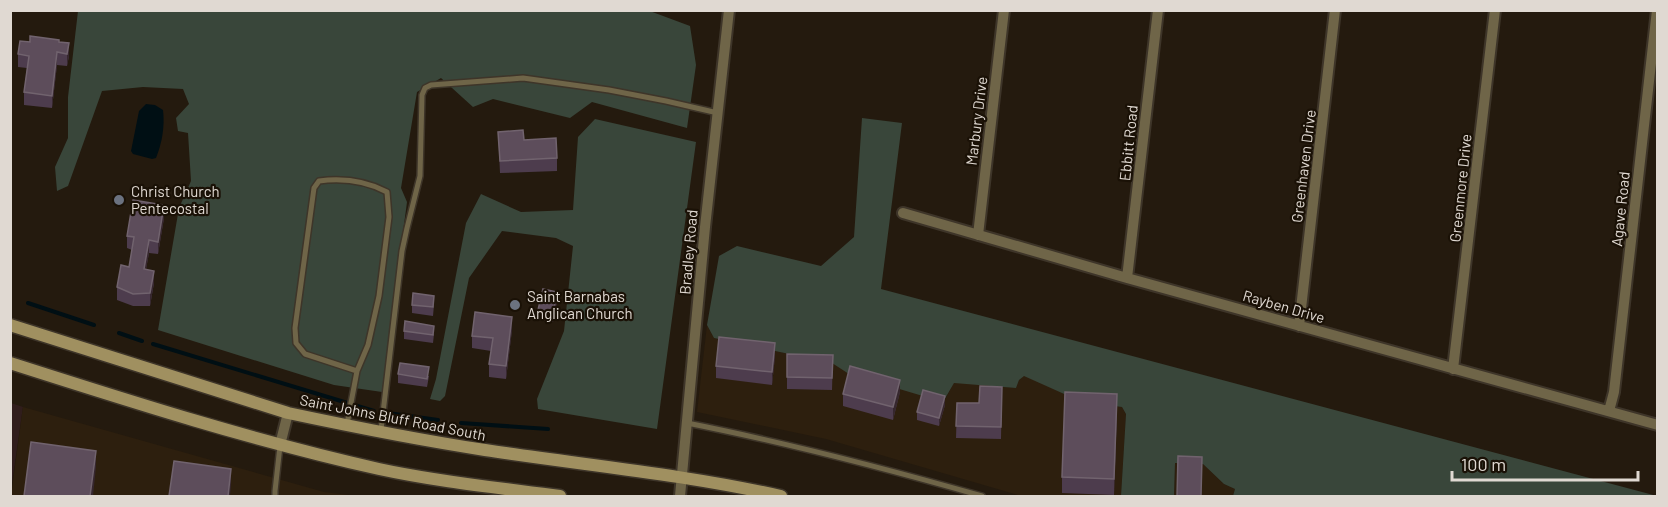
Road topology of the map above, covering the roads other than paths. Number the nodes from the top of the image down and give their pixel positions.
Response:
1 (729, 10) edge
2 (1004, 10) edge
3 (1158, 10) edge
4 (1335, 10) edge
5 (1495, 10) edge
6 (1657, 10) edge
7 (718, 113) junction
8 (903, 213) dead end
9 (978, 235) junction
10 (1127, 278) junction
11 (10, 325) edge
12 (1299, 326) junction
13 (10, 363) edge
14 (1453, 369) junction
15 (357, 371) junction
16 (1609, 411) junction
17 (288, 413) junction
18 (687, 423) junction
19 (1658, 425) edge
20 (346, 426) junction
21 (381, 433) junction
22 (280, 445) junction
23 (682, 478) junction
24 (275, 496) edge
25 (560, 496) edge
26 (680, 496) edge
27 (781, 496) edge
28 (982, 496) edge

1 - 7 street, Bradley Road
2 - 9 street, Marbury Drive
3 - 10 street, Ebbitt Road
4 - 12 street, Greenhaven Drive
5 - 14 street, Greenmore Drive
6 - 16 street, Agave Road
7 - 18 street, Bradley Road
7 - 21 lane
8 - 9 street, Rayben Drive
9 - 10 street, Rayben Drive
10 - 12 street, Rayben Drive
11 - 17 main road, Saint Johns Bluff Road South
12 - 14 street, Rayben Drive
13 - 22 main road
14 - 16 street, Rayben Drive
15 - 15 lane
15 - 20 lane
16 - 19 street, Rayben Drive
17 - 20 main road, Saint Johns Bluff Road South
17 - 22 street
18 - 23 street, Bradley Road
18 - 28 lane
20 - 21 main road, Saint Johns Bluff Road South
21 - 23 main road, Saint Johns Bluff Road South
22 - 24 lane
22 - 25 main road
23 - 26 street, Bradley Road
23 - 27 main road, Saint Johns Bluff Road South

